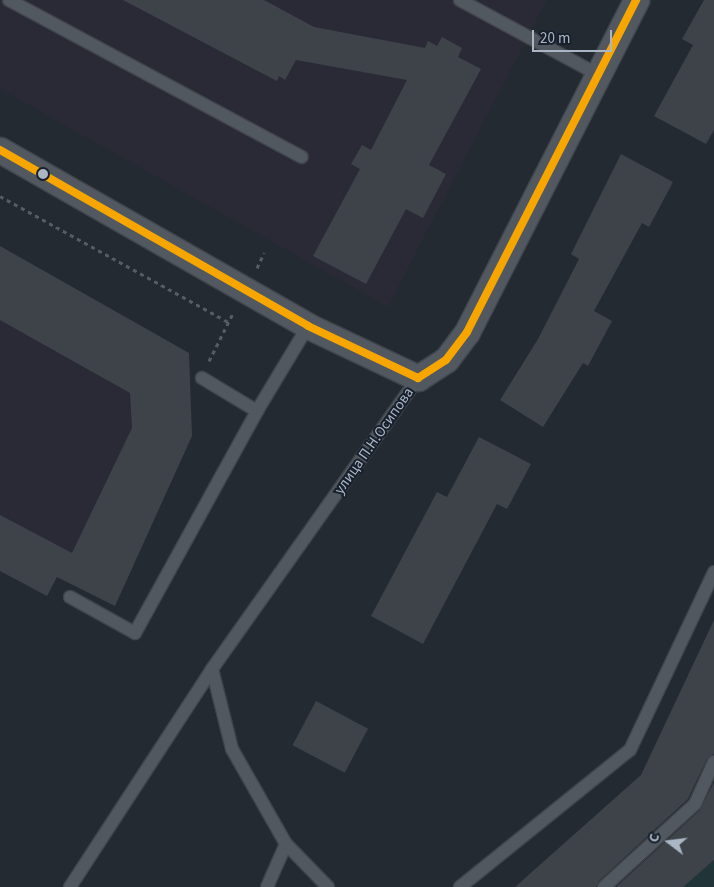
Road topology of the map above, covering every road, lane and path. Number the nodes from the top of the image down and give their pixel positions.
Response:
1 (8, 0) edge
2 (460, 0) edge
3 (636, 0) edge
4 (597, 74) junction
5 (0, 150) edge
6 (302, 157) dead end
7 (0, 196) edge
8 (228, 322) dead end
9 (308, 326) junction
10 (202, 378) dead end
11 (418, 378) junction
12 (257, 410) junction
13 (714, 572) edge
14 (70, 598) dead end
15 (212, 669) junction
16 (714, 762) edge
17 (286, 844) junction
18 (70, 887) edge
19 (267, 887) edge
20 (328, 887) edge
21 (460, 887) edge
22 (604, 887) edge

1 - 6 lane
2 - 4 lane
3 - 4 street, улица П.Н.Осипова
4 - 11 street, улица П.Н.Осипова
5 - 9 street
7 - 8 path
9 - 11 street
9 - 12 lane
10 - 12 lane
11 - 15 lane, улица П.Н.Осипова
12 - 14 lane
13 - 21 lane
15 - 17 lane
15 - 18 lane, улица П.Н.Осипова
16 - 22 lane
17 - 19 lane
17 - 20 lane

